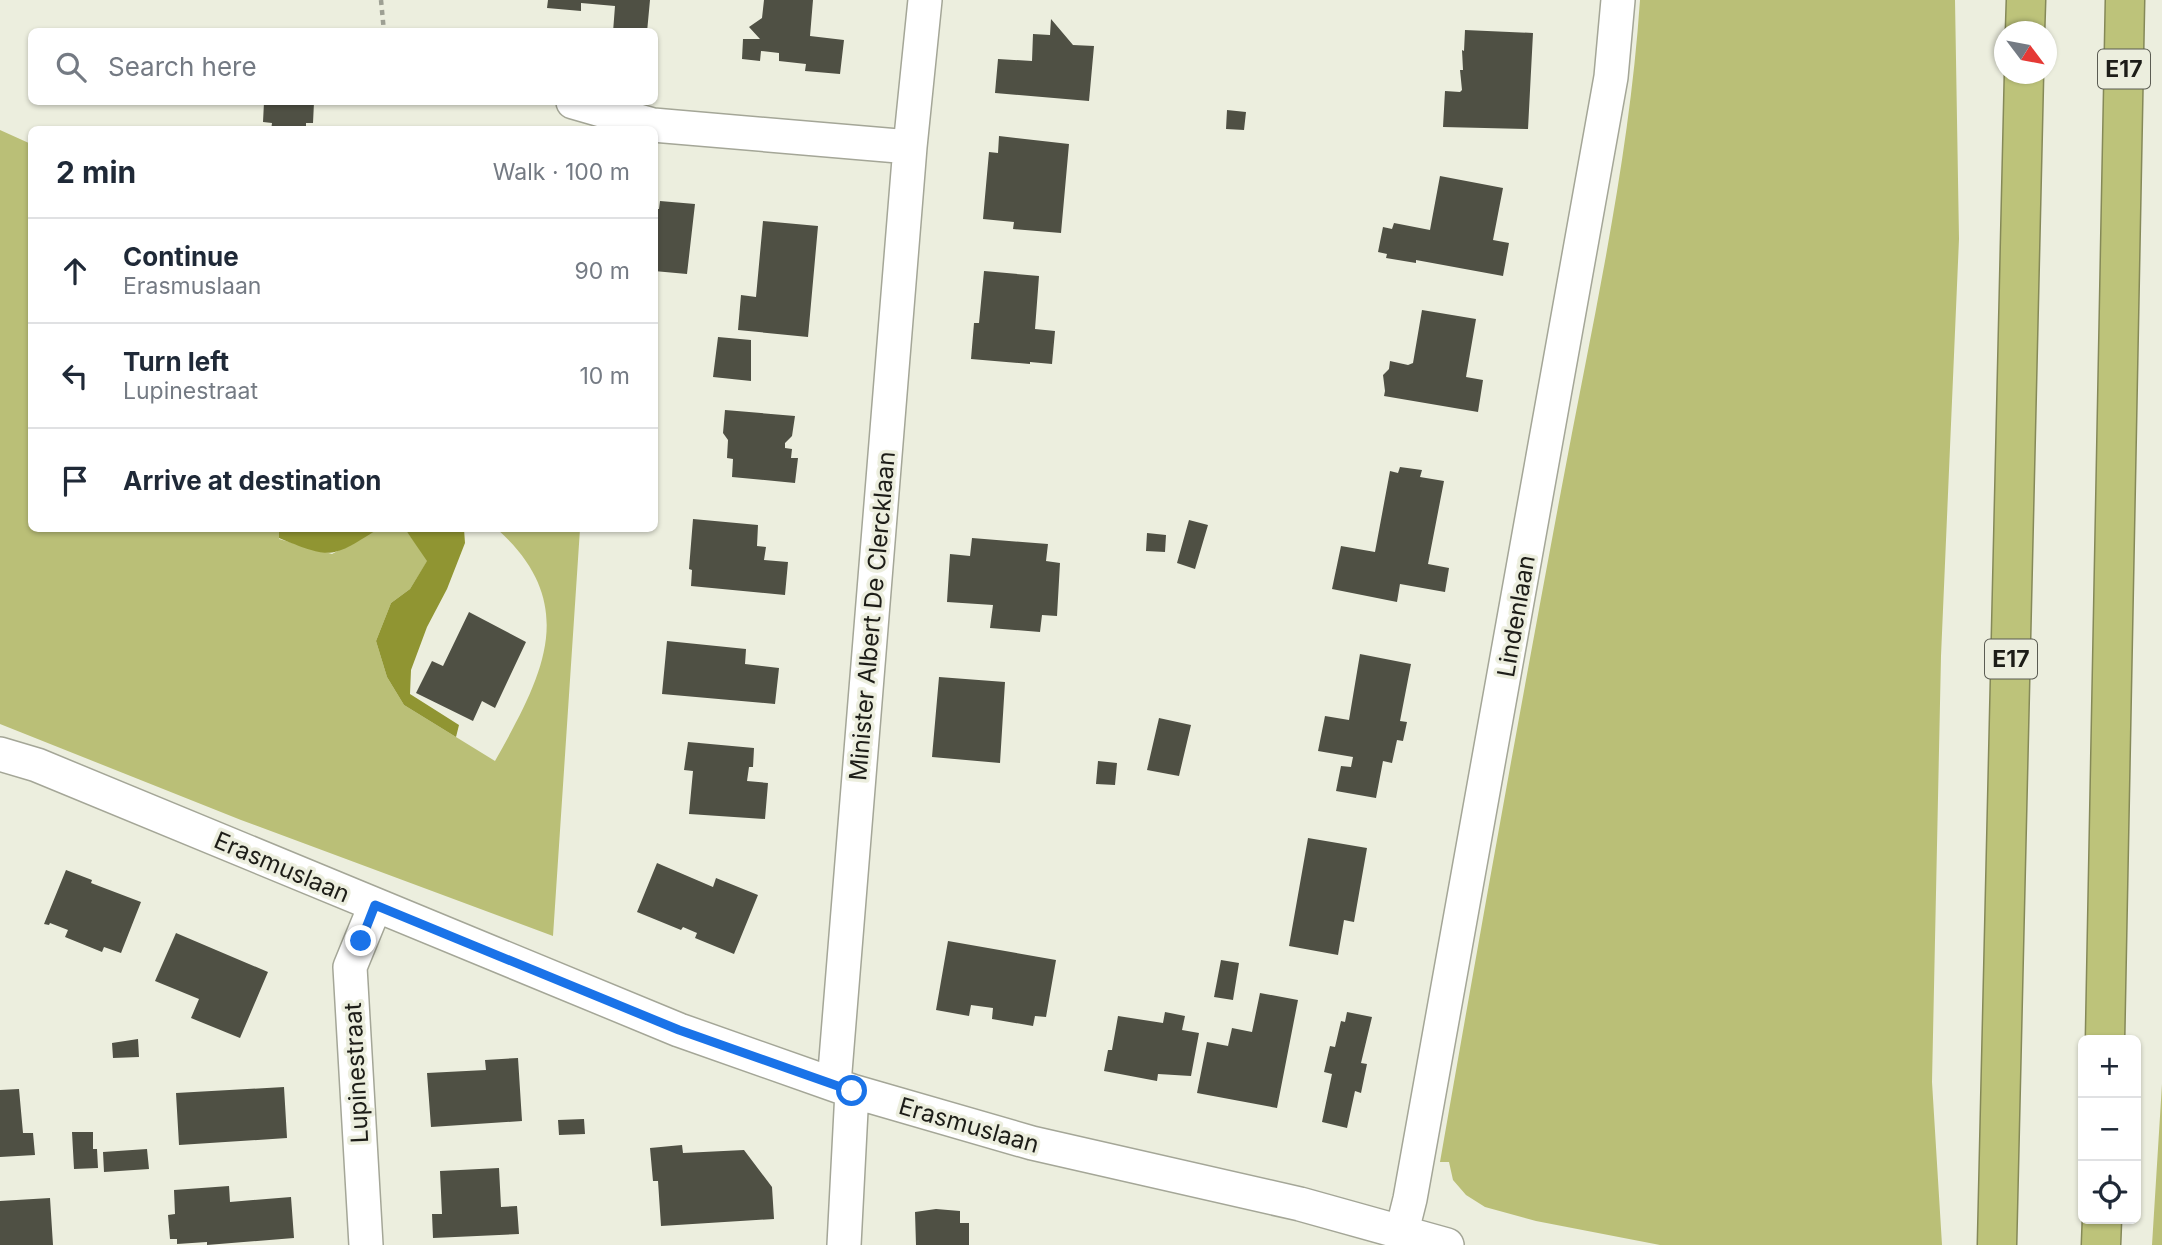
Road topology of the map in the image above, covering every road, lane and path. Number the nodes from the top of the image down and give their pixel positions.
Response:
1 (381, 0) edge
2 (925, 0) edge
3 (1618, 0) edge
4 (2026, 0) edge
5 (2125, 0) edge
6 (2025, 21) edge
7 (384, 28) edge
8 (2025, 84) edge
9 (583, 105) edge
10 (910, 147) junction
11 (0, 754) edge
12 (375, 905) junction
13 (2105, 1035) edge
14 (843, 1088) junction
15 (2102, 1224) edge
16 (1402, 1231) junction
17 (366, 1245) edge
18 (844, 1245) edge
19 (1447, 1245) edge
20 (1997, 1245) edge
21 (2101, 1245) edge

1 - 7 path
2 - 10 street, Minister Albert De Clercklaan
3 - 16 street, Lindenlaan
4 - 6 highway
5 - 13 highway, E17
8 - 20 highway, E17
9 - 10 street
10 - 14 street, Minister Albert De Clercklaan
11 - 12 street, Erasmuslaan
12 - 14 street, Erasmuslaan
12 - 17 street, Lupinestraat
14 - 16 street, Erasmuslaan
14 - 18 street, Minister Albert De Clercklaan
15 - 21 highway
16 - 19 street, Erasmuslaan

